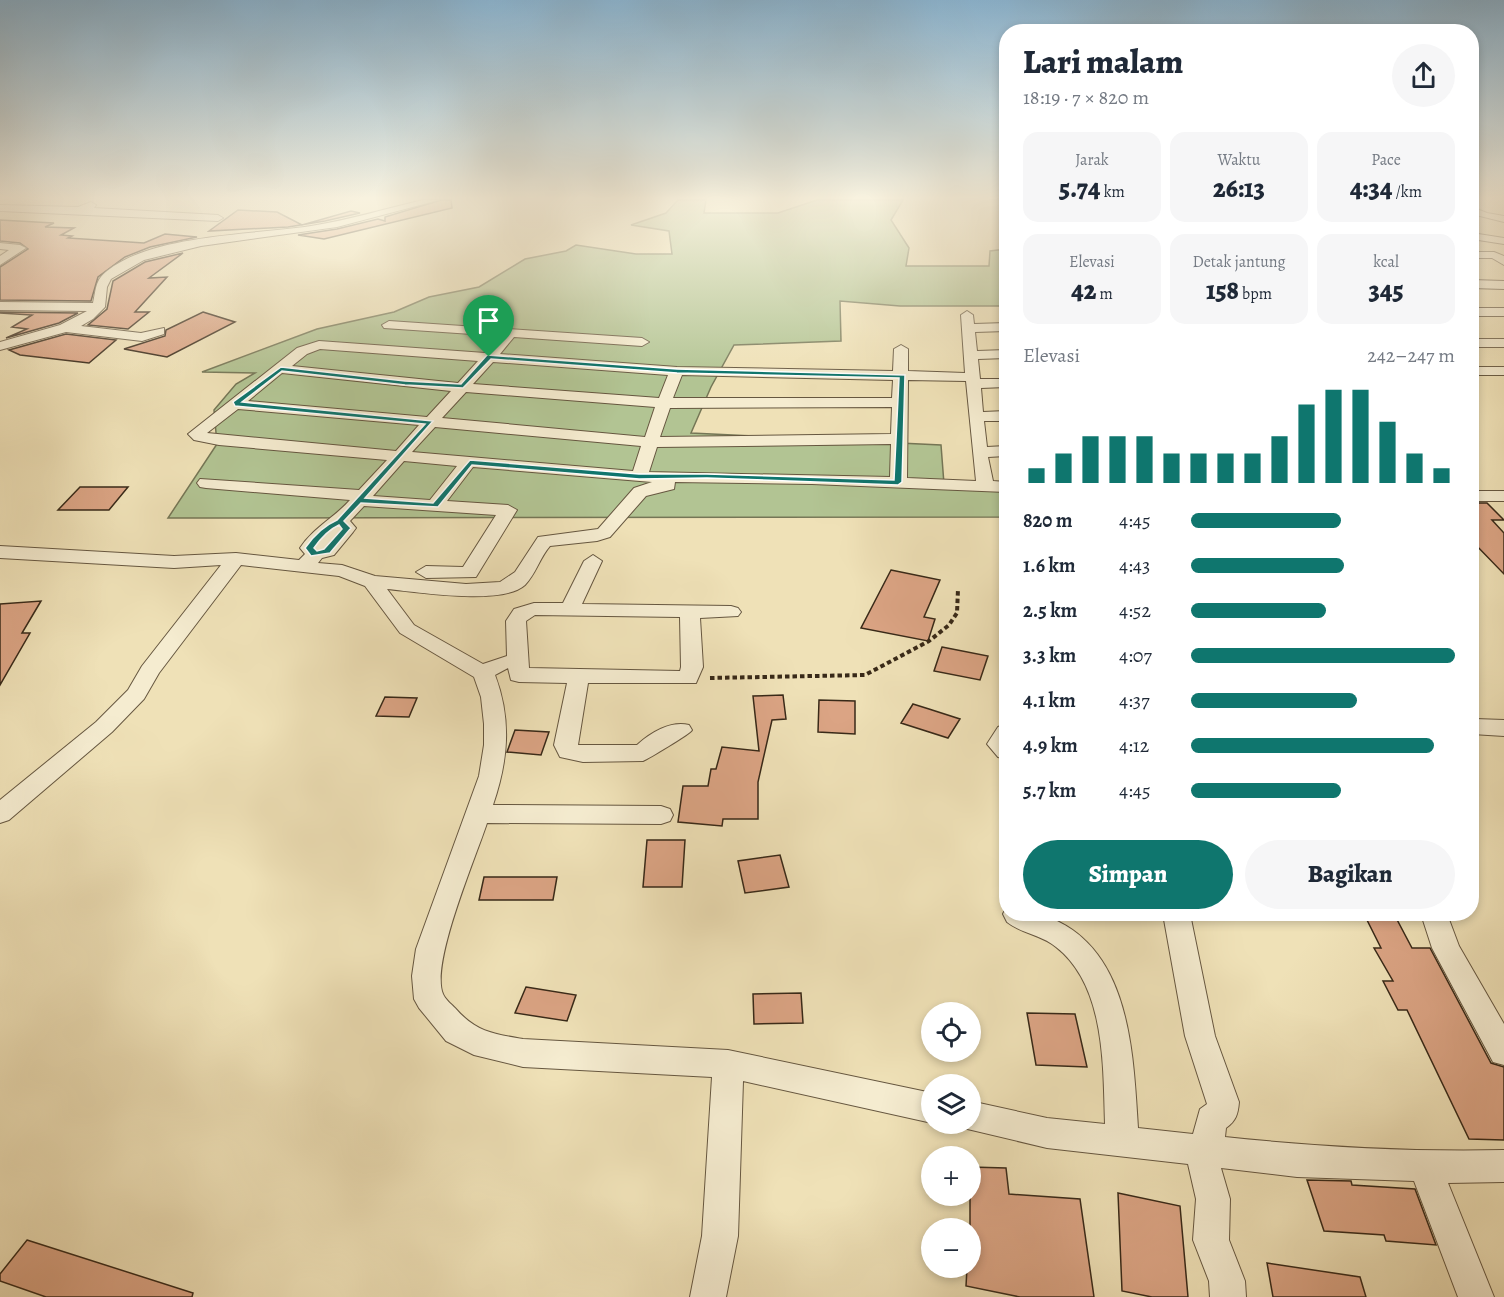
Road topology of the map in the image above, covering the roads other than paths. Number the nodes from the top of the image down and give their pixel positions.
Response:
1 (135, 261) edge
2 (1479, 280) edge
3 (1504, 280) edge
4 (1479, 284) edge
5 (1504, 285) edge
6 (0, 306) edge
7 (98, 307) junction
8 (1479, 312) edge
9 (1504, 312) edge
10 (389, 325) dead end
11 (999, 326) edge
12 (63, 328) junction
13 (159, 332) dead end
14 (511, 333) junction
15 (642, 342) dead end
16 (1479, 343) edge
17 (1504, 343) edge
18 (0, 346) edge
19 (901, 349) dead end
20 (999, 354) edge
21 (970, 355) junction
22 (489, 357) junction
23 (281, 369) junction
24 (677, 371) junction
25 (1479, 371) edge
26 (1504, 371) edge
27 (902, 376) junction
28 (972, 380) junction
29 (999, 382) edge
30 (463, 386) junction
31 (900, 402) junction
32 (664, 403) junction
33 (235, 404) junction
34 (999, 416) edge
35 (976, 417) junction
36 (430, 422) junction
37 (898, 439) junction
38 (650, 442) junction
39 (999, 451) edge
40 (979, 452) junction
41 (399, 456) junction
42 (470, 462) junction
43 (639, 477) junction
44 (898, 482) junction
45 (206, 483) dead end
46 (986, 486) junction
47 (999, 487) edge
48 (999, 495) edge
49 (1479, 496) edge
50 (1504, 496) edge
51 (361, 498) junction
52 (435, 505) junction
53 (0, 552) edge
54 (236, 559) junction
55 (310, 559) junction
56 (593, 561) dead end
57 (382, 576) junction
58 (570, 609) junction
59 (731, 612) dead end
60 (690, 613) junction
61 (517, 660) junction
62 (483, 673) junction
63 (579, 675) junction
64 (1479, 727) edge
65 (1504, 728) edge
66 (681, 730) dead end
67 (0, 814) edge
68 (479, 814) junction
69 (661, 815) dead end
70 (1031, 921) edge
71 (1178, 921) edge
72 (1436, 921) edge
73 (1504, 1052) edge
74 (729, 1064) junction
75 (921, 1106) edge
76 (981, 1118) edge
77 (1122, 1141) junction
78 (1206, 1150) junction
79 (1424, 1165) junction
80 (1504, 1166) edge
81 (708, 1297) edge
82 (1228, 1297) edge
83 (1476, 1297) edge

1 - 7 street
2 - 3 street
4 - 5 street
6 - 7 street
7 - 12 street
8 - 9 street
10 - 14 street
11 - 21 street
12 - 13 street
12 - 18 street
14 - 15 street
14 - 22 street
16 - 17 street
19 - 27 street
20 - 21 street
21 - 28 street
22 - 23 street
22 - 24 street
22 - 30 street
23 - 30 street
23 - 33 street
24 - 27 street
24 - 32 street
25 - 26 street
27 - 28 street
27 - 31 street
28 - 29 street
28 - 35 street
30 - 32 street
30 - 36 street
31 - 32 street
31 - 37 street
32 - 38 street
33 - 36 street
33 - 41 street
34 - 35 street
35 - 40 street
36 - 38 street
36 - 41 street
37 - 38 street
37 - 44 street
38 - 43 street
39 - 40 street
40 - 46 street
41 - 42 street
41 - 51 street
42 - 43 street
42 - 52 street
43 - 44 street
44 - 46 street
45 - 51 street
46 - 47 street
48 - 57 street
49 - 50 street
51 - 52 street
51 - 55 street
52 - 57 street
53 - 54 street
54 - 55 street
54 - 67 street
55 - 57 street
56 - 58 street
57 - 62 street
58 - 60 street
58 - 61 street
59 - 60 street
60 - 63 street
61 - 62 street
61 - 63 street
62 - 68 street
63 - 66 street
64 - 65 street
68 - 69 street
68 - 74 street
70 - 77 street
71 - 78 street
72 - 73 street
74 - 75 street
74 - 81 street
76 - 77 street
77 - 78 street
78 - 79 street
78 - 82 street
79 - 80 street
79 - 83 street

